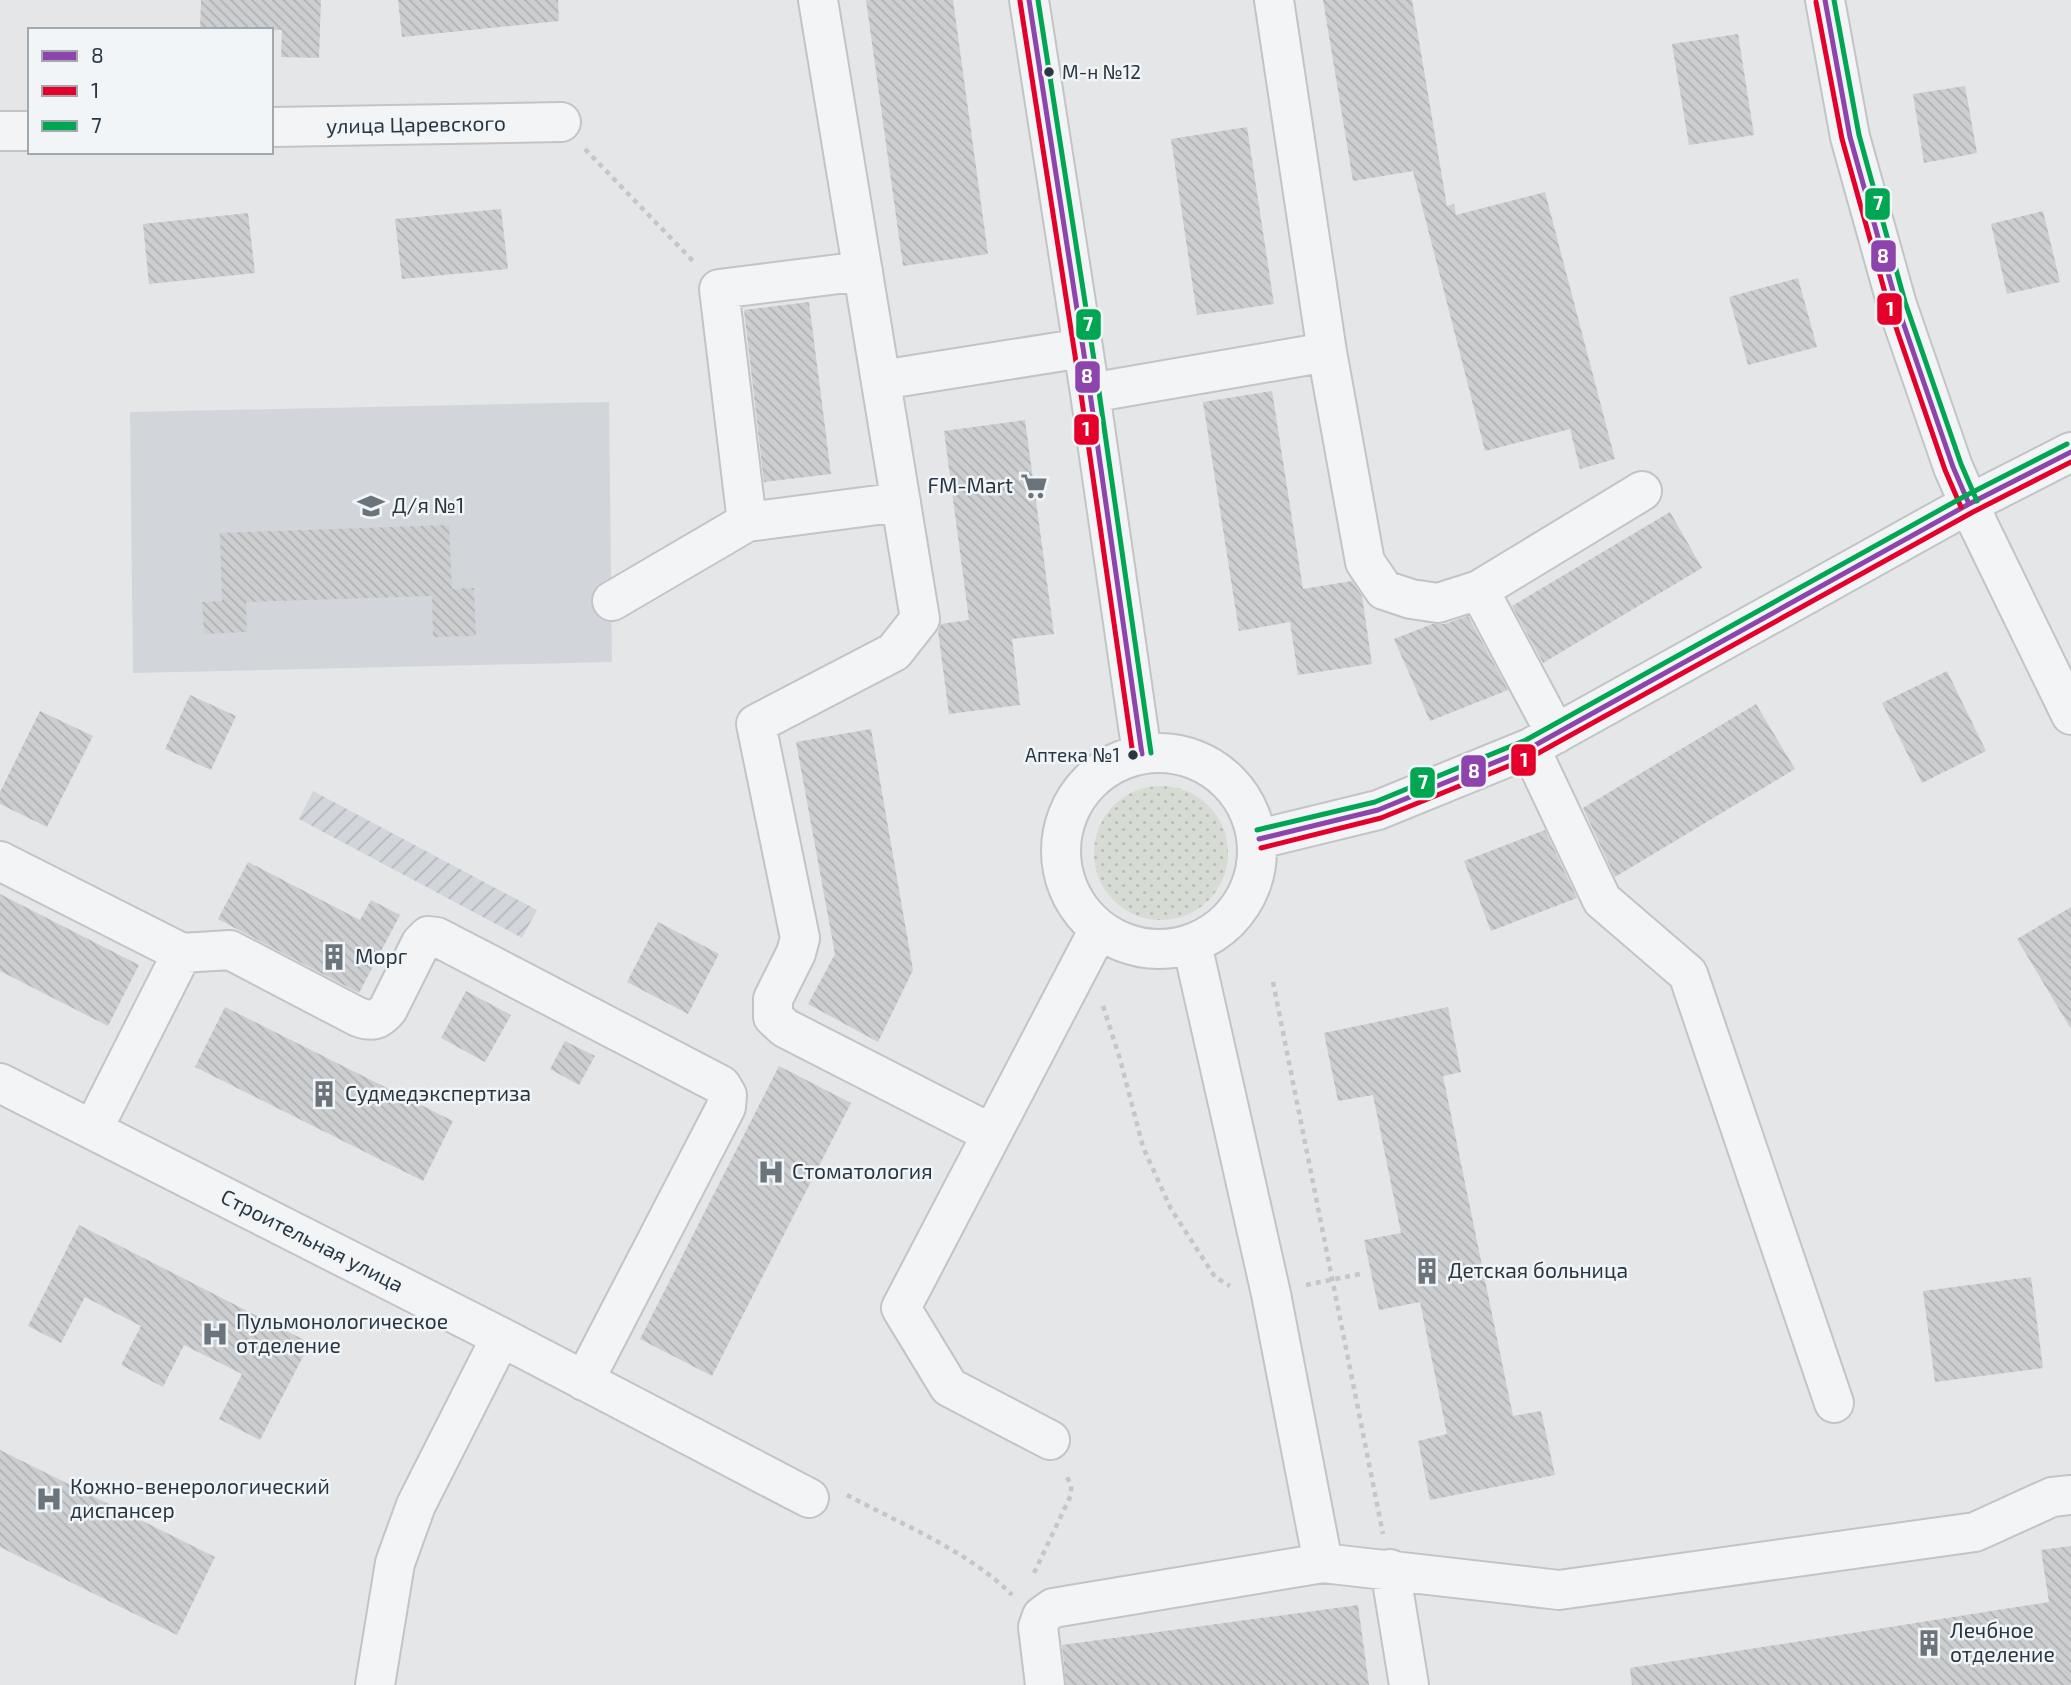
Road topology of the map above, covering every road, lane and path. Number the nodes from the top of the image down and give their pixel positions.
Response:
1 (818, 0) edge
2 (1029, 0) edge
3 (1274, 0) edge
4 (1825, 0) edge
5 (561, 122) joint
6 (273, 127) edge
7 (0, 131) edge
8 (28, 131) edge
9 (863, 271) junction
10 (719, 289) junction
11 (1083, 348) junction
12 (1327, 352) junction
13 (881, 380) junction
14 (1090, 393) junction
15 (2071, 452) edge
16 (1642, 491) dead end
17 (901, 502) junction
18 (1969, 504) junction
19 (747, 522) junction
20 (1479, 590) junction
21 (611, 601) dead end
22 (2071, 715) edge
23 (1543, 741) junction
24 (1142, 754) junction
25 (1259, 839) junction
26 (0, 861) edge
27 (1099, 929) junction
28 (1192, 944) junction
29 (182, 953) junction
30 (1273, 982) dead end
31 (1103, 1004) dead end
32 (0, 1083) edge
33 (93, 1129) junction
34 (992, 1134) junction
35 (1360, 1274) dead end
36 (1333, 1280) junction
37 (1271, 1293) junction
38 (501, 1337) junction
39 (584, 1381) junction
40 (1835, 1403) dead end
41 (1050, 1440) joint
42 (826, 1495) joint
43 (2071, 1495) edge
44 (1323, 1563) junction
45 (1390, 1569) junction
46 (1033, 1576) dead end
47 (1020, 1603) dead end
48 (375, 1685) edge
49 (1045, 1685) edge
50 (1409, 1685) edge

1 - 9 street
2 - 11 street
3 - 12 street
4 - 18 street
5 - 6 street, улица Царевского
5 - 10 path
7 - 8 street
9 - 10 street
9 - 13 street
10 - 19 street
11 - 13 street
11 - 14 street
12 - 14 street
12 - 20 street
13 - 17 street
14 - 24 street
15 - 18 street
16 - 20 street
17 - 19 street
17 - 34 street
18 - 22 street
18 - 23 street
19 - 21 street
20 - 23 street
23 - 25 street
23 - 40 street
24 - 25 street
24 - 27 street
25 - 28 street
26 - 29 street
27 - 28 street
27 - 34 street
28 - 37 street
29 - 33 street
29 - 39 street
30 - 36 path
31 - 37 path
32 - 33 street, Строительная улица
33 - 38 street, Строительная улица
34 - 41 street
35 - 36 path
36 - 37 path
36 - 45 path
37 - 44 street
38 - 39 street, Строительная улица
38 - 48 street
39 - 42 street, Строительная улица
41 - 46 path
42 - 47 path
43 - 45 street
44 - 45 street
44 - 49 street
45 - 50 street

